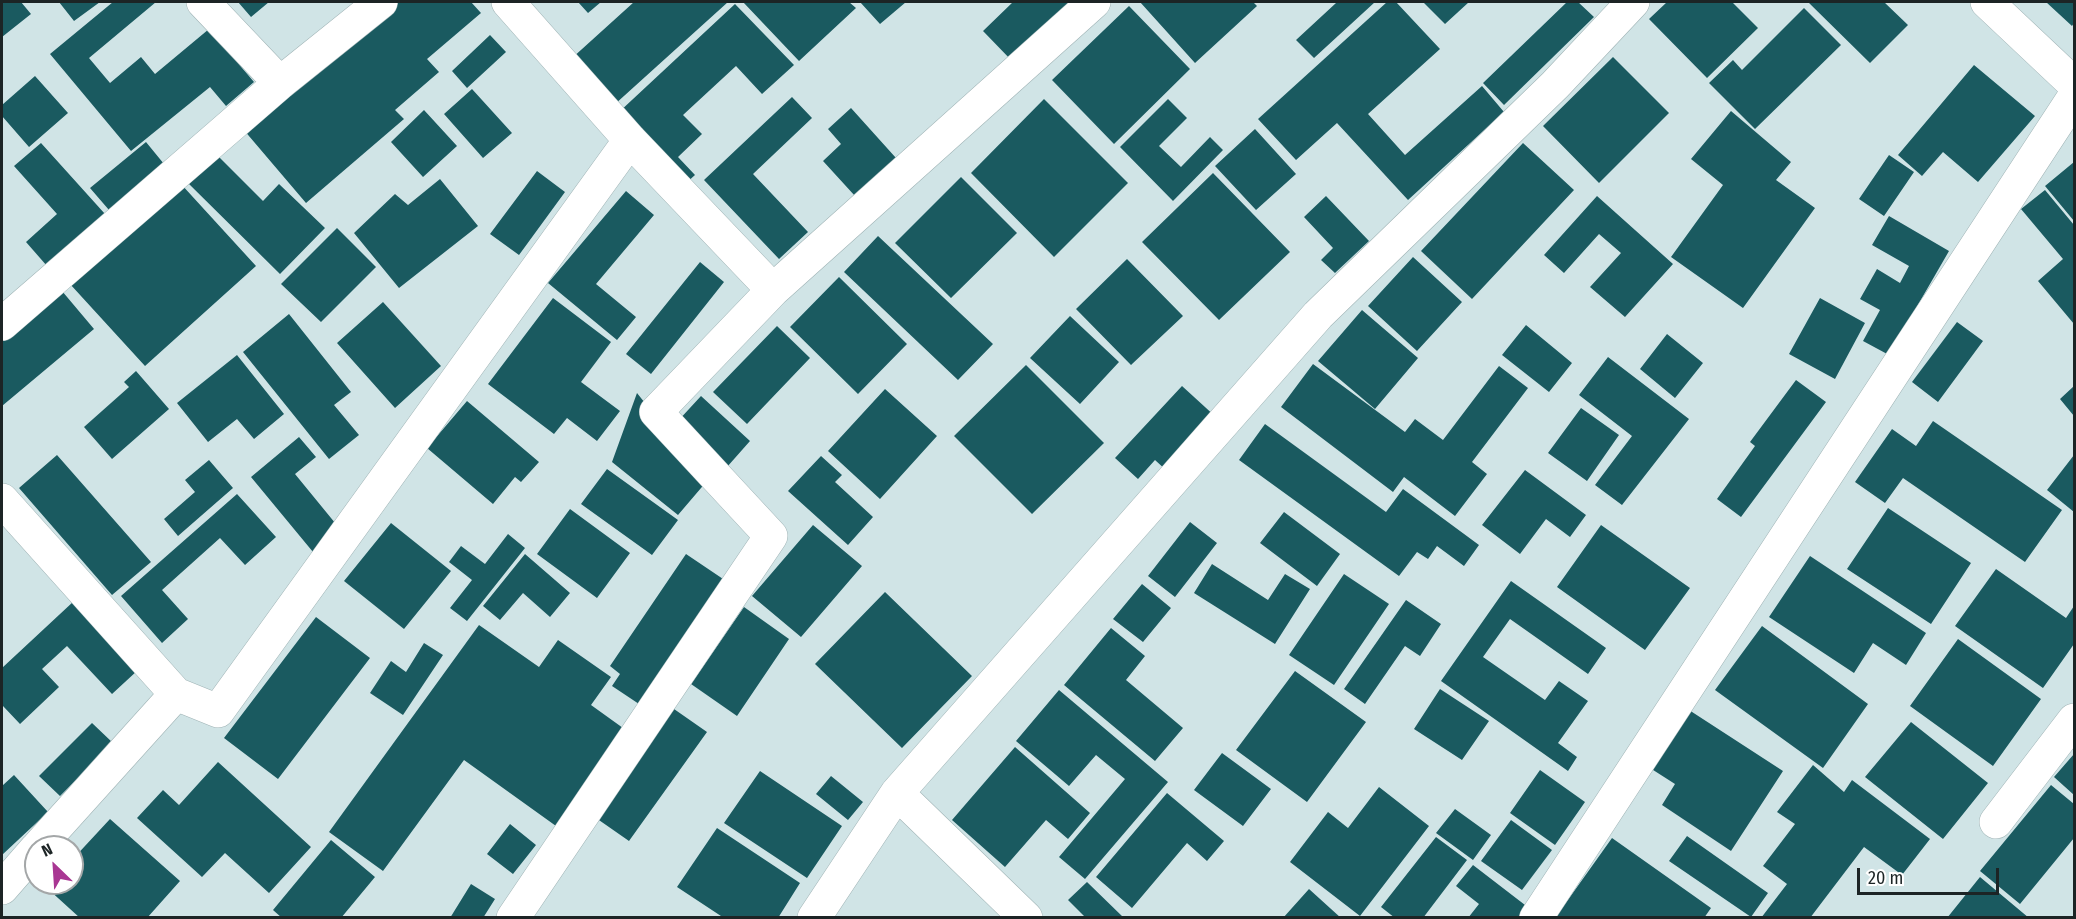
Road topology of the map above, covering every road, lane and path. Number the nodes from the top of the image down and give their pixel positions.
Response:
1 (203, 2) edge
2 (381, 2) edge
3 (508, 2) edge
4 (1094, 2) edge
5 (1633, 2) edge
6 (1987, 2) edge
7 (280, 83) junction
8 (2074, 84) edge
9 (2074, 97) edge
10 (630, 140) junction
11 (773, 290) junction
12 (2, 324) edge
13 (2, 500) edge
14 (176, 694) junction
15 (2074, 720) edge
16 (897, 794) junction
17 (1996, 822) dead end
18 (49, 835) edge
19 (24, 863) edge
20 (2, 888) edge
21 (513, 918) edge
22 (814, 918) edge
23 (1026, 918) edge
24 (1536, 918) edge

1 - 7 street
2 - 7 street
3 - 10 street
4 - 11 street
5 - 16 street
6 - 8 street
7 - 12 street
9 - 24 street
10 - 11 street
10 - 14 street
11 - 21 street
13 - 14 street
14 - 18 street
15 - 17 street
16 - 22 street
16 - 23 street
19 - 20 street

